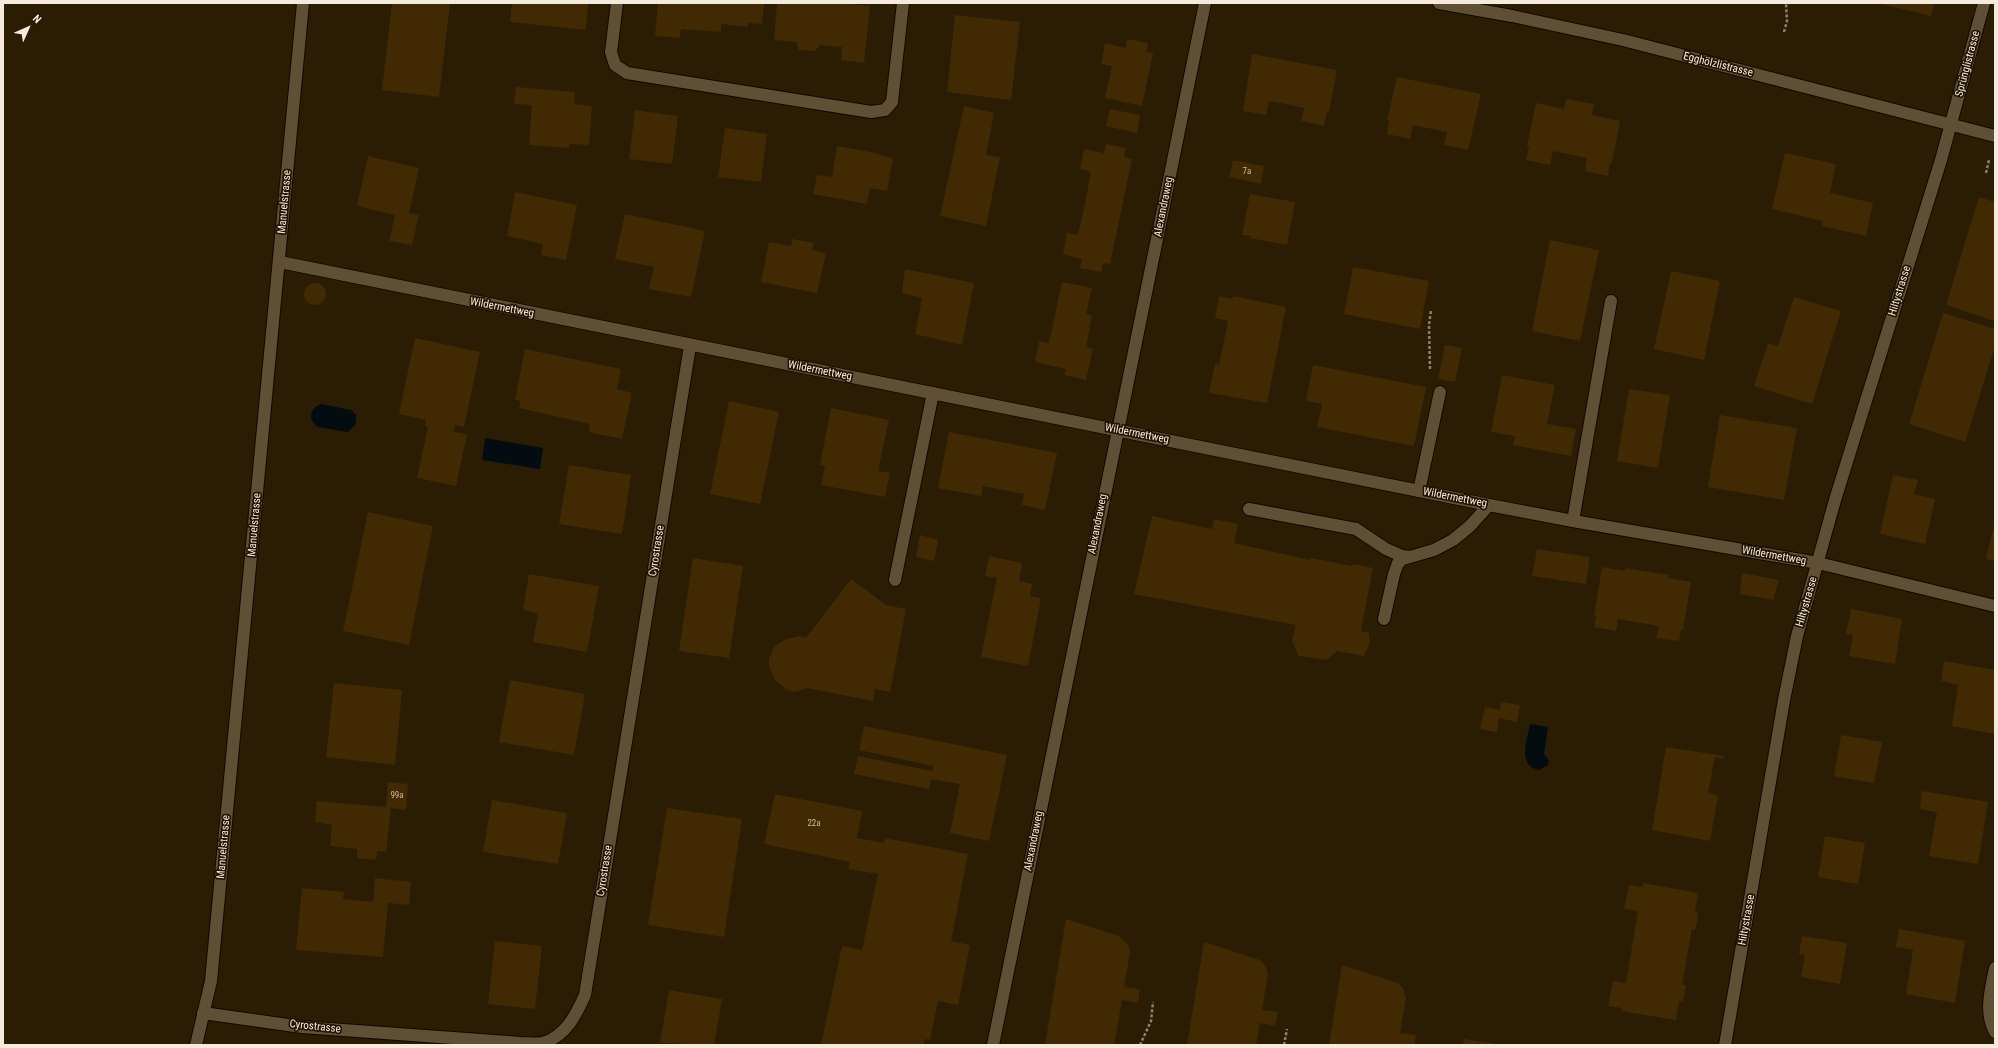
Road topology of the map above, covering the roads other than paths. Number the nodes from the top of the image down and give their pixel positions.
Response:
1 (303, 3) edge
2 (616, 3) edge
3 (903, 3) edge
4 (1205, 3) edge
5 (1439, 3) edge
6 (1984, 3) edge
7 (1951, 124) junction
8 (1995, 136) edge
9 (280, 262) junction
10 (1612, 301) dead end
11 (690, 346) junction
12 (1440, 392) dead end
13 (933, 393) junction
14 (1119, 431) junction
15 (1419, 491) junction
16 (1489, 505) junction
17 (1249, 508) dead end
18 (1573, 521) junction
19 (1410, 557) junction
20 (1818, 563) junction
21 (895, 580) dead end
22 (1995, 606) edge
23 (1384, 619) dead end
24 (1995, 968) edge
25 (204, 1013) junction
26 (1995, 1032) edge
27 (196, 1045) edge
28 (993, 1045) edge
29 (1725, 1045) edge

1 - 9 street, Manuelstrasse
2 - 3 street
4 - 14 street, Alexandraweg
5 - 7 street, Egghölzlistrasse
6 - 7 street, Sprünglistrasse
7 - 8 street, Egghölzlistrasse
7 - 20 street, Hiltystrasse
9 - 11 street, Wildermettweg
9 - 25 street, Manuelstrasse
10 - 18 street
11 - 13 street, Wildermettweg
11 - 25 street, Cyrostrasse
12 - 15 street
13 - 14 street, Wildermettweg
13 - 21 street
14 - 15 street, Wildermettweg
14 - 28 street, Alexandraweg
15 - 16 street, Wildermettweg
16 - 18 street, Wildermettweg
16 - 19 street
17 - 19 street
18 - 20 street, Wildermettweg
19 - 23 street
20 - 22 street, Wildermettweg
20 - 29 street, Hiltystrasse
24 - 26 street
25 - 27 street, Manuelstrasse

